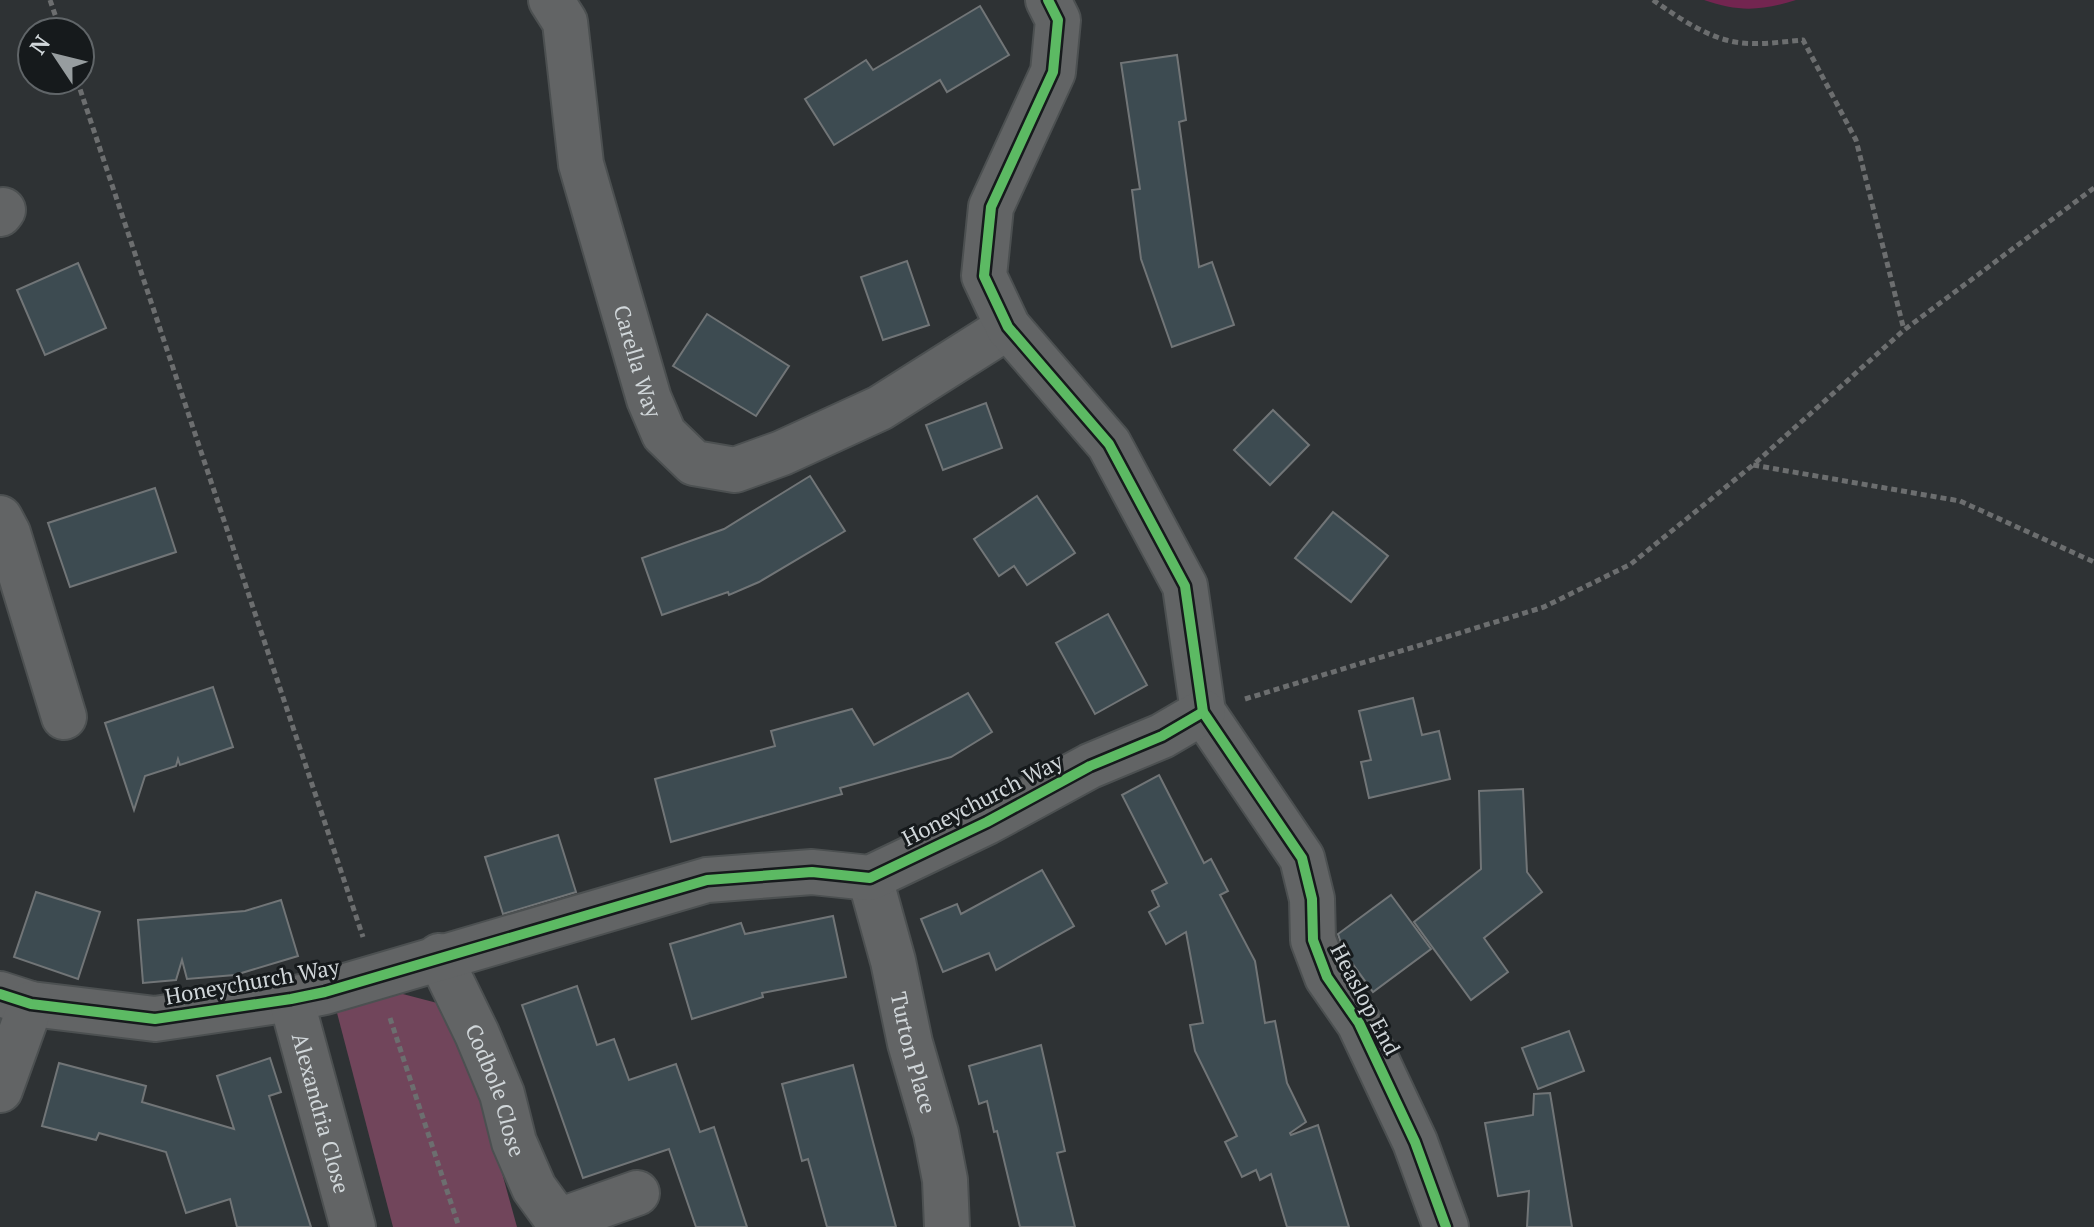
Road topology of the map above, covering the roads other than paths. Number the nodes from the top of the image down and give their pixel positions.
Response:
1 (551, 0) edge
2 (1048, 0) edge
3 (1008, 327) junction
4 (0, 518) edge
5 (1203, 712) junction
6 (64, 717) dead end
7 (870, 878) junction
8 (439, 956) junction
9 (16, 999) edge
10 (291, 999) junction
11 (0, 1090) edge
12 (637, 1193) dead end
13 (555, 1224) edge
14 (353, 1227) edge
15 (947, 1227) edge
16 (1446, 1227) edge

1 - 3 street, Carella Way
2 - 3 street
3 - 5 street
4 - 6 street
5 - 7 street, Honeychurch Way
5 - 16 street, Heaslop End
7 - 8 street, Honeychurch Way
7 - 15 street, Turton Place
8 - 10 street, Honeychurch Way
8 - 13 street, Codbole Close
9 - 10 street, Honeychurch Way
9 - 11 street
10 - 14 street, Alexandria Close
12 - 13 street, Codbole Close

